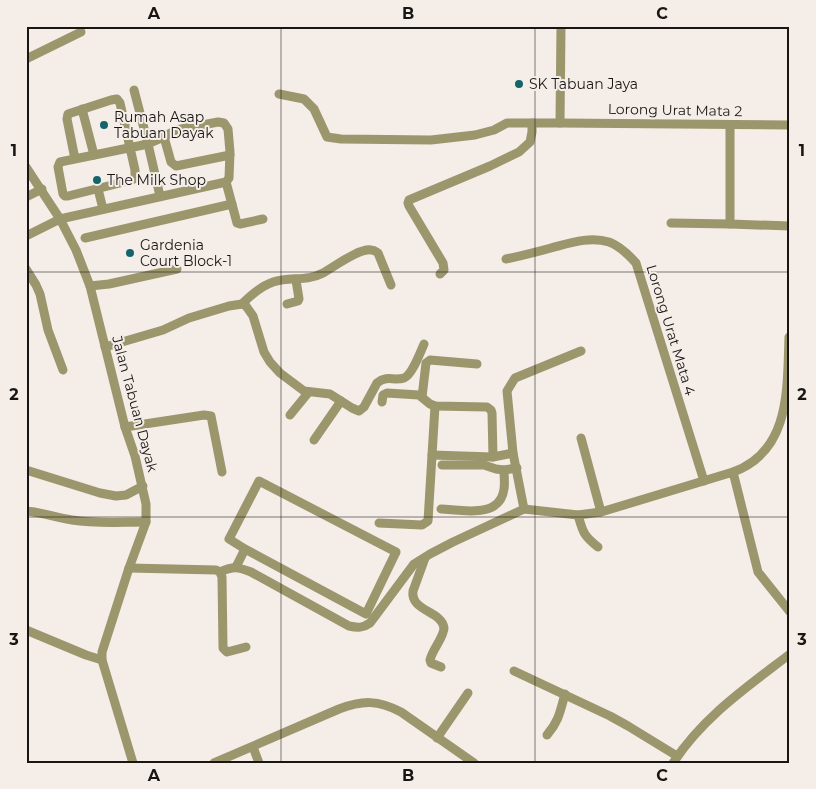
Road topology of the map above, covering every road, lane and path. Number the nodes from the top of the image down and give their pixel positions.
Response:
1 (561, 26) edge
2 (81, 32) dead end
3 (26, 59) edge
4 (134, 90) dead end
5 (280, 94) dead end
6 (82, 109) junction
7 (532, 123) junction
8 (560, 123) junction
9 (730, 125) junction
10 (790, 125) edge
11 (164, 137) junction
12 (148, 144) junction
13 (130, 147) junction
14 (94, 155) junction
15 (230, 155) junction
16 (75, 159) junction
17 (26, 166) edge
18 (226, 182) junction
19 (42, 189) junction
20 (98, 189) junction
21 (160, 196) junction
22 (26, 197) edge
23 (232, 204) junction
24 (103, 209) junction
25 (60, 219) junction
26 (263, 219) dead end
27 (671, 223) dead end
28 (730, 224) junction
29 (790, 226) edge
30 (26, 236) edge
31 (85, 238) dead end
32 (506, 260) dead end
33 (26, 269) edge
34 (177, 269) dead end
35 (440, 274) dead end
36 (296, 280) junction
37 (391, 285) dead end
38 (90, 286) junction
39 (242, 304) junction
40 (287, 304) dead end
41 (788, 337) edge
42 (424, 344) dead end
43 (105, 347) junction
44 (581, 351) dead end
45 (477, 364) dead end
46 (63, 370) dead end
47 (308, 393) junction
48 (422, 396) junction
49 (341, 401) junction
50 (382, 402) dead end
51 (435, 406) junction
52 (290, 415) dead end
53 (125, 427) junction
54 (581, 438) dead end
55 (314, 440) dead end
56 (513, 453) junction
57 (432, 455) junction
58 (493, 457) junction
59 (442, 465) dead end
60 (516, 468) junction
61 (26, 470) edge
62 (504, 470) junction
63 (222, 472) dead end
64 (733, 472) junction
65 (704, 481) junction
66 (143, 486) junction
67 (440, 509) dead end
68 (524, 509) junction
69 (26, 511) edge
70 (601, 512) junction
71 (578, 515) junction
72 (146, 522) junction
73 (379, 523) dead end
74 (598, 547) dead end
75 (245, 550) junction
76 (425, 558) junction
77 (236, 567) junction
78 (129, 568) junction
79 (220, 572) junction
80 (790, 612) edge
81 (26, 630) edge
82 (246, 647) dead end
83 (790, 654) edge
84 (102, 660) junction
85 (441, 667) dead end
86 (514, 671) dead end
87 (468, 693) dead end
88 (565, 694) junction
89 (547, 735) dead end
90 (437, 738) junction
91 (253, 747) junction
92 (675, 760) edge
93 (133, 763) edge
94 (214, 763) edge
95 (259, 763) edge
96 (474, 763) edge

1 - 8 street
2 - 3 street
4 - 12 street
5 - 7 street, Lorong Urat Mata 2
6 - 13 street
6 - 14 street
6 - 16 street
7 - 8 street, Lorong Urat Mata 2
7 - 35 street
8 - 9 street, Lorong Urat Mata 2
9 - 10 street, Lorong Urat Mata 2
9 - 28 street
11 - 12 street
11 - 15 street
11 - 15 street
12 - 13 street
12 - 21 street
13 - 14 street
13 - 20 street
14 - 16 street
15 - 18 street
16 - 20 street
17 - 19 street, Jalan Tabuan Dayak
18 - 21 street
18 - 23 street
19 - 22 street
19 - 25 street, Jalan Tabuan Dayak
20 - 24 street
21 - 24 street
23 - 26 street
23 - 31 street
24 - 25 street
25 - 30 street
25 - 38 street, Jalan Tabuan Dayak
27 - 28 street
28 - 29 street
32 - 65 street, Lorong Urat Mata 4
33 - 46 street
34 - 38 street
36 - 37 street
36 - 39 street
36 - 40 street
38 - 43 street, Jalan Tabuan Dayak
39 - 43 street
39 - 47 street
41 - 64 street
42 - 49 street
43 - 53 street, Jalan Tabuan Dayak
44 - 56 street
45 - 48 street
47 - 49 street
47 - 52 street
48 - 50 street
48 - 51 street
49 - 55 street
51 - 57 street
51 - 58 street
53 - 63 street
53 - 66 street, Jalan Tabuan Dayak
54 - 70 street
56 - 58 street
56 - 60 street
57 - 58 street
57 - 73 street
59 - 62 street
60 - 62 street
60 - 68 street
61 - 66 street
62 - 67 street
64 - 65 street
64 - 80 street
65 - 70 street
66 - 72 street, Jalan Tabuan Dayak
68 - 71 street
68 - 76 street
69 - 72 street
70 - 71 street
71 - 74 street
72 - 78 street, Jalan Tabuan Dayak
75 - 75 street
75 - 77 street
76 - 77 street
76 - 85 street
77 - 79 street
78 - 79 street
78 - 84 street, Jalan Tabuan Dayak
79 - 82 street
81 - 84 street
83 - 92 street
84 - 93 street
86 - 88 street
87 - 90 street
88 - 89 street
88 - 92 street
90 - 91 street
90 - 96 street
91 - 94 street
91 - 95 street

